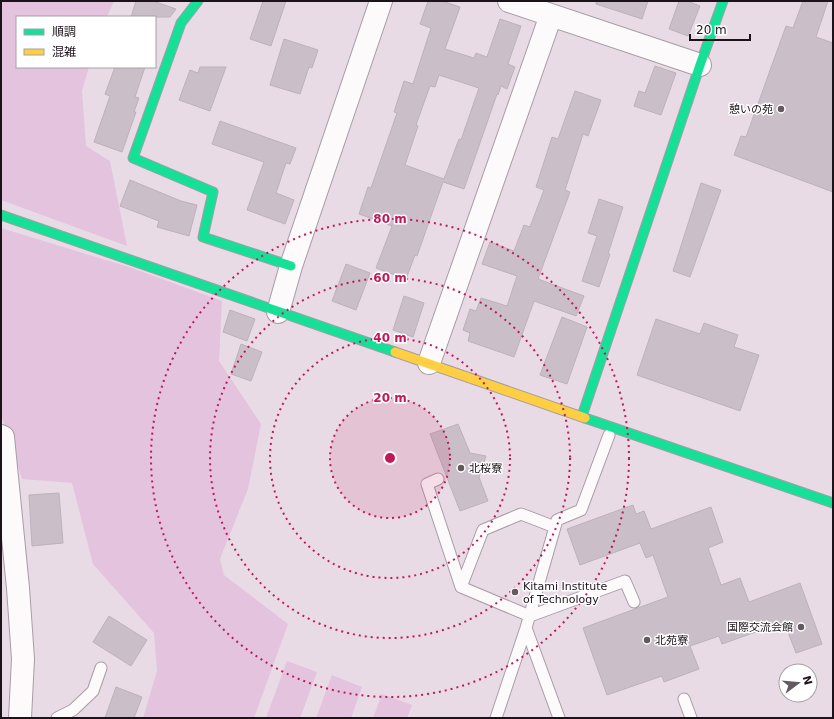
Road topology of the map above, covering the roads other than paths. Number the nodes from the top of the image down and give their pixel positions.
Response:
1 (198, 1) edge
2 (381, 1) edge
3 (509, 1) edge
4 (723, 1) edge
5 (551, 16) junction
6 (700, 65) junction
7 (1, 215) edge
8 (291, 266) junction
9 (278, 312) junction
10 (429, 364) junction
11 (582, 416) junction
12 (609, 435) dead end
13 (1, 436) edge
14 (438, 479) dead end
15 (833, 503) edge
16 (555, 527) junction
17 (10, 585) edge
18 (461, 586) junction
19 (634, 602) dead end
20 (530, 616) junction
21 (526, 628) junction
22 (102, 668) dead end
23 (684, 699) dead end
24 (20, 718) edge
25 (57, 718) edge
26 (496, 718) edge
27 (559, 718) edge
28 (691, 718) edge

1 - 8 street
2 - 8 street
3 - 5 street
4 - 6 street
5 - 6 street
5 - 10 street
6 - 11 street
7 - 9 street
8 - 9 street
9 - 10 street
10 - 11 street
11 - 15 street
12 - 16 lane
13 - 17 street
14 - 18 lane
16 - 18 lane
16 - 20 lane
17 - 24 street
18 - 20 lane
19 - 20 lane
20 - 21 lane
21 - 26 lane
21 - 27 lane
22 - 25 lane
23 - 28 lane

